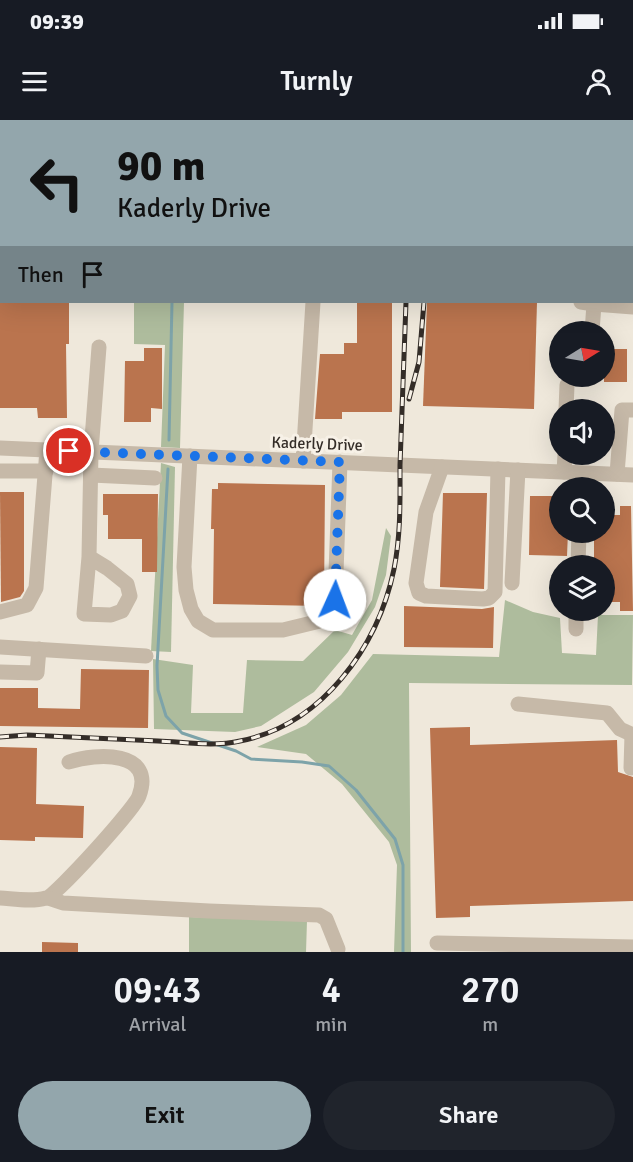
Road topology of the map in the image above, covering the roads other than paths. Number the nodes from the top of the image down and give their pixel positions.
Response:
1 (313, 303) edge
2 (588, 303) edge
3 (633, 307) edge
4 (590, 321) edge
5 (99, 347) dead end
6 (633, 410) edge
7 (0, 448) edge
8 (47, 450) junction
9 (91, 452) junction
10 (190, 456) junction
11 (303, 461) junction
12 (340, 462) junction
13 (564, 465) edge
14 (442, 466) junction
15 (498, 469) junction
16 (518, 470) junction
17 (0, 471) edge
18 (45, 471) junction
19 (564, 472) junction
20 (617, 474) junction
21 (91, 475) junction
22 (633, 475) edge
23 (574, 477) edge
24 (598, 477) edge
25 (155, 478) dead end
26 (88, 557) dead end
27 (512, 583) dead end
28 (0, 612) edge
29 (576, 621) edge
30 (576, 628) dead end
31 (0, 647) edge
32 (39, 649) junction
33 (146, 656) dead end
34 (0, 672) edge
35 (518, 704) dead end
36 (632, 735) edge
37 (69, 762) dead end
38 (631, 768) dead end
39 (0, 898) edge
40 (48, 898) junction
41 (437, 943) dead end
42 (633, 947) edge
43 (338, 949) dead end

1 - 11 street
2 - 3 street
2 - 4 street
5 - 9 street
6 - 20 street
7 - 8 street, Kaderly Drive
8 - 9 street, Kaderly Drive
8 - 18 street
9 - 10 street, Kaderly Drive
9 - 21 street
10 - 11 street, Kaderly Drive
10 - 12 street
11 - 12 street, Kaderly Drive
12 - 14 street, Kaderly Drive
13 - 19 street
14 - 15 street, Kaderly Drive
14 - 15 street
15 - 16 street, Kaderly Drive
16 - 19 street, Kaderly Drive
16 - 27 street
17 - 18 street
18 - 28 street
19 - 23 street, Kaderly Drive
20 - 22 street, Kaderly Drive
20 - 24 street, Kaderly Drive
21 - 25 street
21 - 26 street
29 - 30 street
31 - 32 street
32 - 33 street
32 - 34 street
35 - 36 street
36 - 38 street
37 - 40 street
39 - 40 street
40 - 43 street
41 - 42 street

